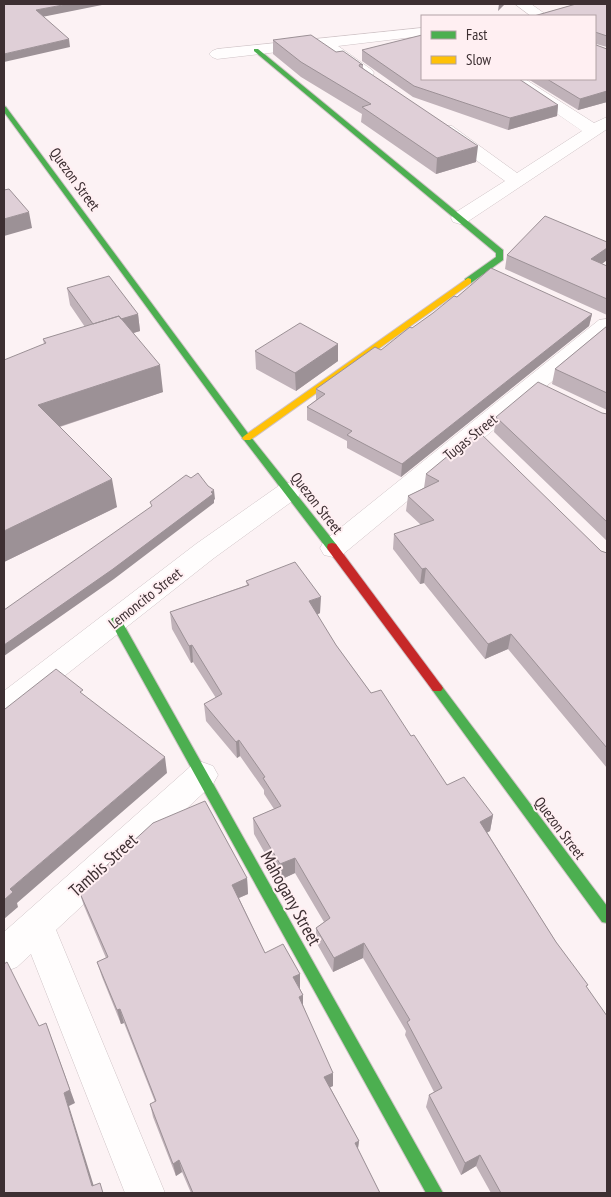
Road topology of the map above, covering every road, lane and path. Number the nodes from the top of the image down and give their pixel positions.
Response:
1 (522, 4) edge
2 (514, 15) edge
3 (539, 15) edge
4 (421, 32) edge
5 (323, 42) junction
6 (256, 50) junction
7 (217, 54) dead end
8 (518, 80) edge
9 (379, 82) edge
10 (4, 108) edge
11 (436, 122) edge
12 (601, 126) edge
13 (516, 180) junction
14 (460, 218) junction
15 (602, 322) edge
16 (534, 385) junction
17 (558, 397) edge
18 (247, 438) junction
19 (288, 491) junction
20 (333, 548) junction
21 (116, 621) junction
22 (4, 707) edge
23 (202, 775) junction
24 (607, 917) edge
25 (37, 924) junction
26 (4, 955) edge
27 (145, 1193) edge
28 (435, 1193) edge

1 - 2 street
1 - 3 street
4 - 5 street
5 - 6 street
5 - 9 street
6 - 7 street
6 - 14 street
8 - 12 street
10 - 18 street, Quezon Street
11 - 13 street
12 - 13 street
13 - 14 street
14 - 18 street
15 - 16 street, Tugas Street
16 - 17 street
16 - 20 street, Tugas Street
18 - 19 street, Quezon Street
19 - 20 street, Quezon Street
19 - 21 street, Lemoncito Street
20 - 24 street, Quezon Street
21 - 22 street, Lemoncito Street
21 - 23 street, Mahogany Street
23 - 25 street, Tambis Street
23 - 28 street, Mahogany Street
25 - 26 street, Tambis Street
25 - 27 street

